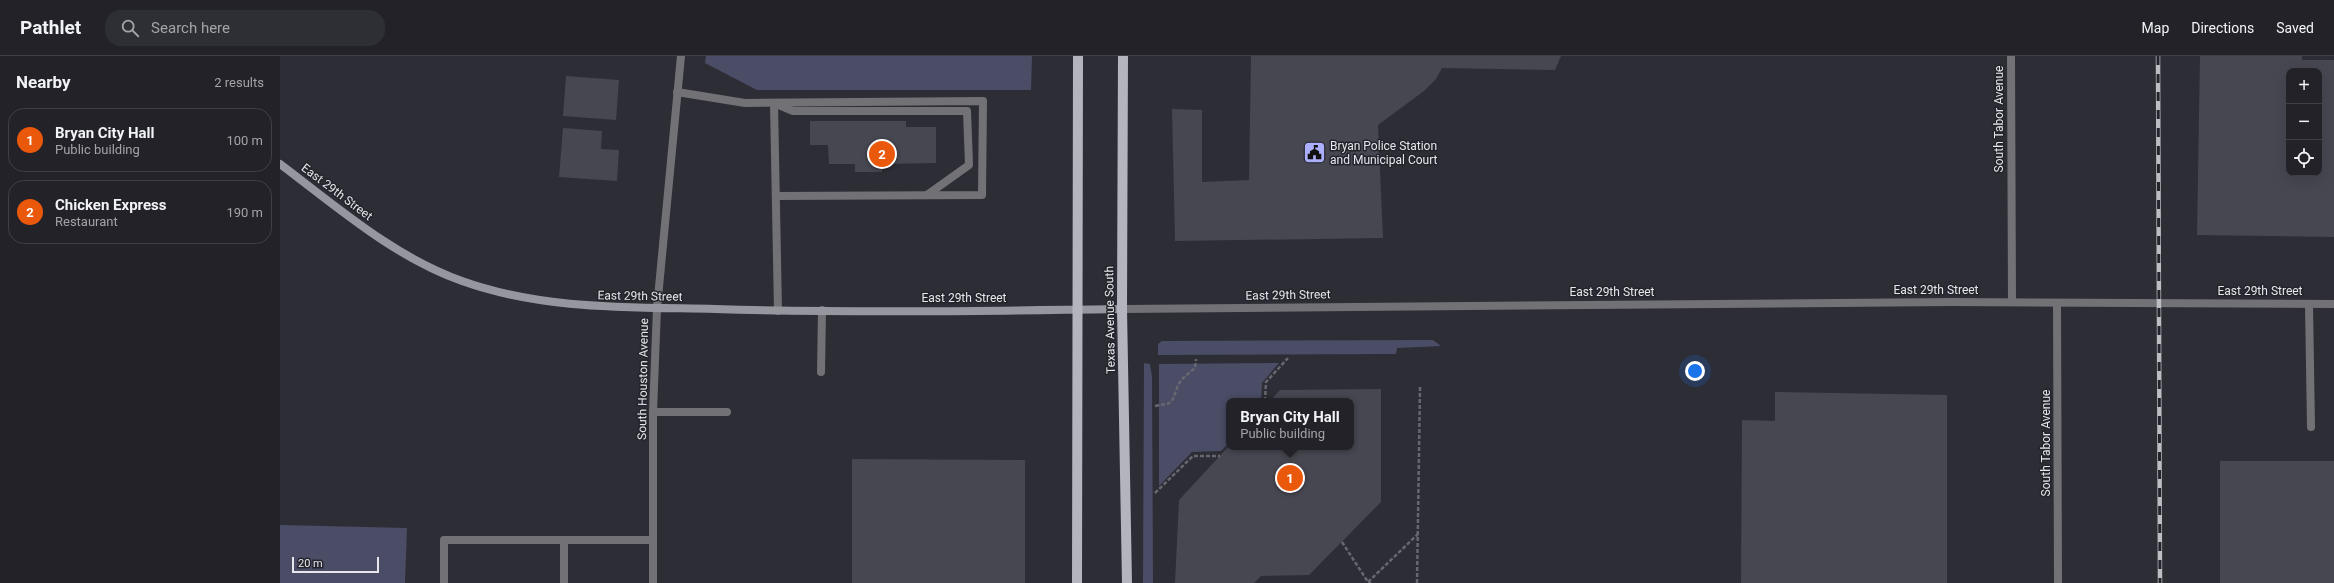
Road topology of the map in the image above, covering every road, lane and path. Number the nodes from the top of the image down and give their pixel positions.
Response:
1 (681, 56) edge
2 (1078, 56) edge
3 (1123, 56) edge
4 (2011, 56) edge
5 (677, 92) junction
6 (774, 103) junction
7 (280, 164) edge
8 (927, 195) junction
9 (777, 196) junction
10 (2012, 302) junction
11 (2057, 303) junction
12 (2309, 304) junction
13 (2334, 304) edge
14 (657, 308) junction
15 (1122, 309) junction
16 (822, 310) junction
17 (1076, 310) junction
18 (778, 311) junction
19 (1288, 358) dead end
20 (1196, 359) dead end
21 (821, 372) dead end
22 (1420, 387) dead end
23 (1265, 398) edge
24 (1155, 406) dead end
25 (654, 412) junction
26 (727, 412) dead end
27 (2311, 427) dead end
28 (1220, 456) dead end
29 (1155, 493) dead end
30 (1418, 534) junction
31 (564, 540) junction
32 (653, 540) junction
33 (1342, 542) dead end
34 (1370, 582) edge
35 (444, 583) edge
36 (564, 583) edge
37 (653, 583) edge
38 (1077, 583) edge
39 (1127, 583) edge
40 (1417, 583) edge
41 (2058, 583) edge

1 - 5 street, South Houston Avenue
2 - 17 main road
3 - 15 main road, Texas Avenue South
4 - 10 street, South Tabor Avenue
5 - 6 street
5 - 14 street, South Houston Avenue
6 - 8 street
6 - 8 street
6 - 9 street
7 - 14 main road, East 29th Street
8 - 9 street
9 - 18 street
10 - 11 street, East 29th Street
10 - 15 street, East 29th Street
11 - 12 street, East 29th Street
11 - 41 street, South Tabor Avenue
12 - 13 street, East 29th Street
12 - 27 street
14 - 18 main road, East 29th Street
14 - 25 street, South Houston Avenue
15 - 17 main road, East 29th Street
15 - 39 main road, Texas Avenue South
16 - 17 main road, East 29th Street
16 - 18 main road, East 29th Street
16 - 21 street
17 - 38 main road
19 - 23 path
20 - 24 path
22 - 30 path
25 - 26 street
25 - 32 street, South Houston Avenue
28 - 29 path
30 - 34 path
30 - 40 path
31 - 32 street
31 - 35 street
31 - 36 street
32 - 37 street, South Houston Avenue
33 - 34 path

